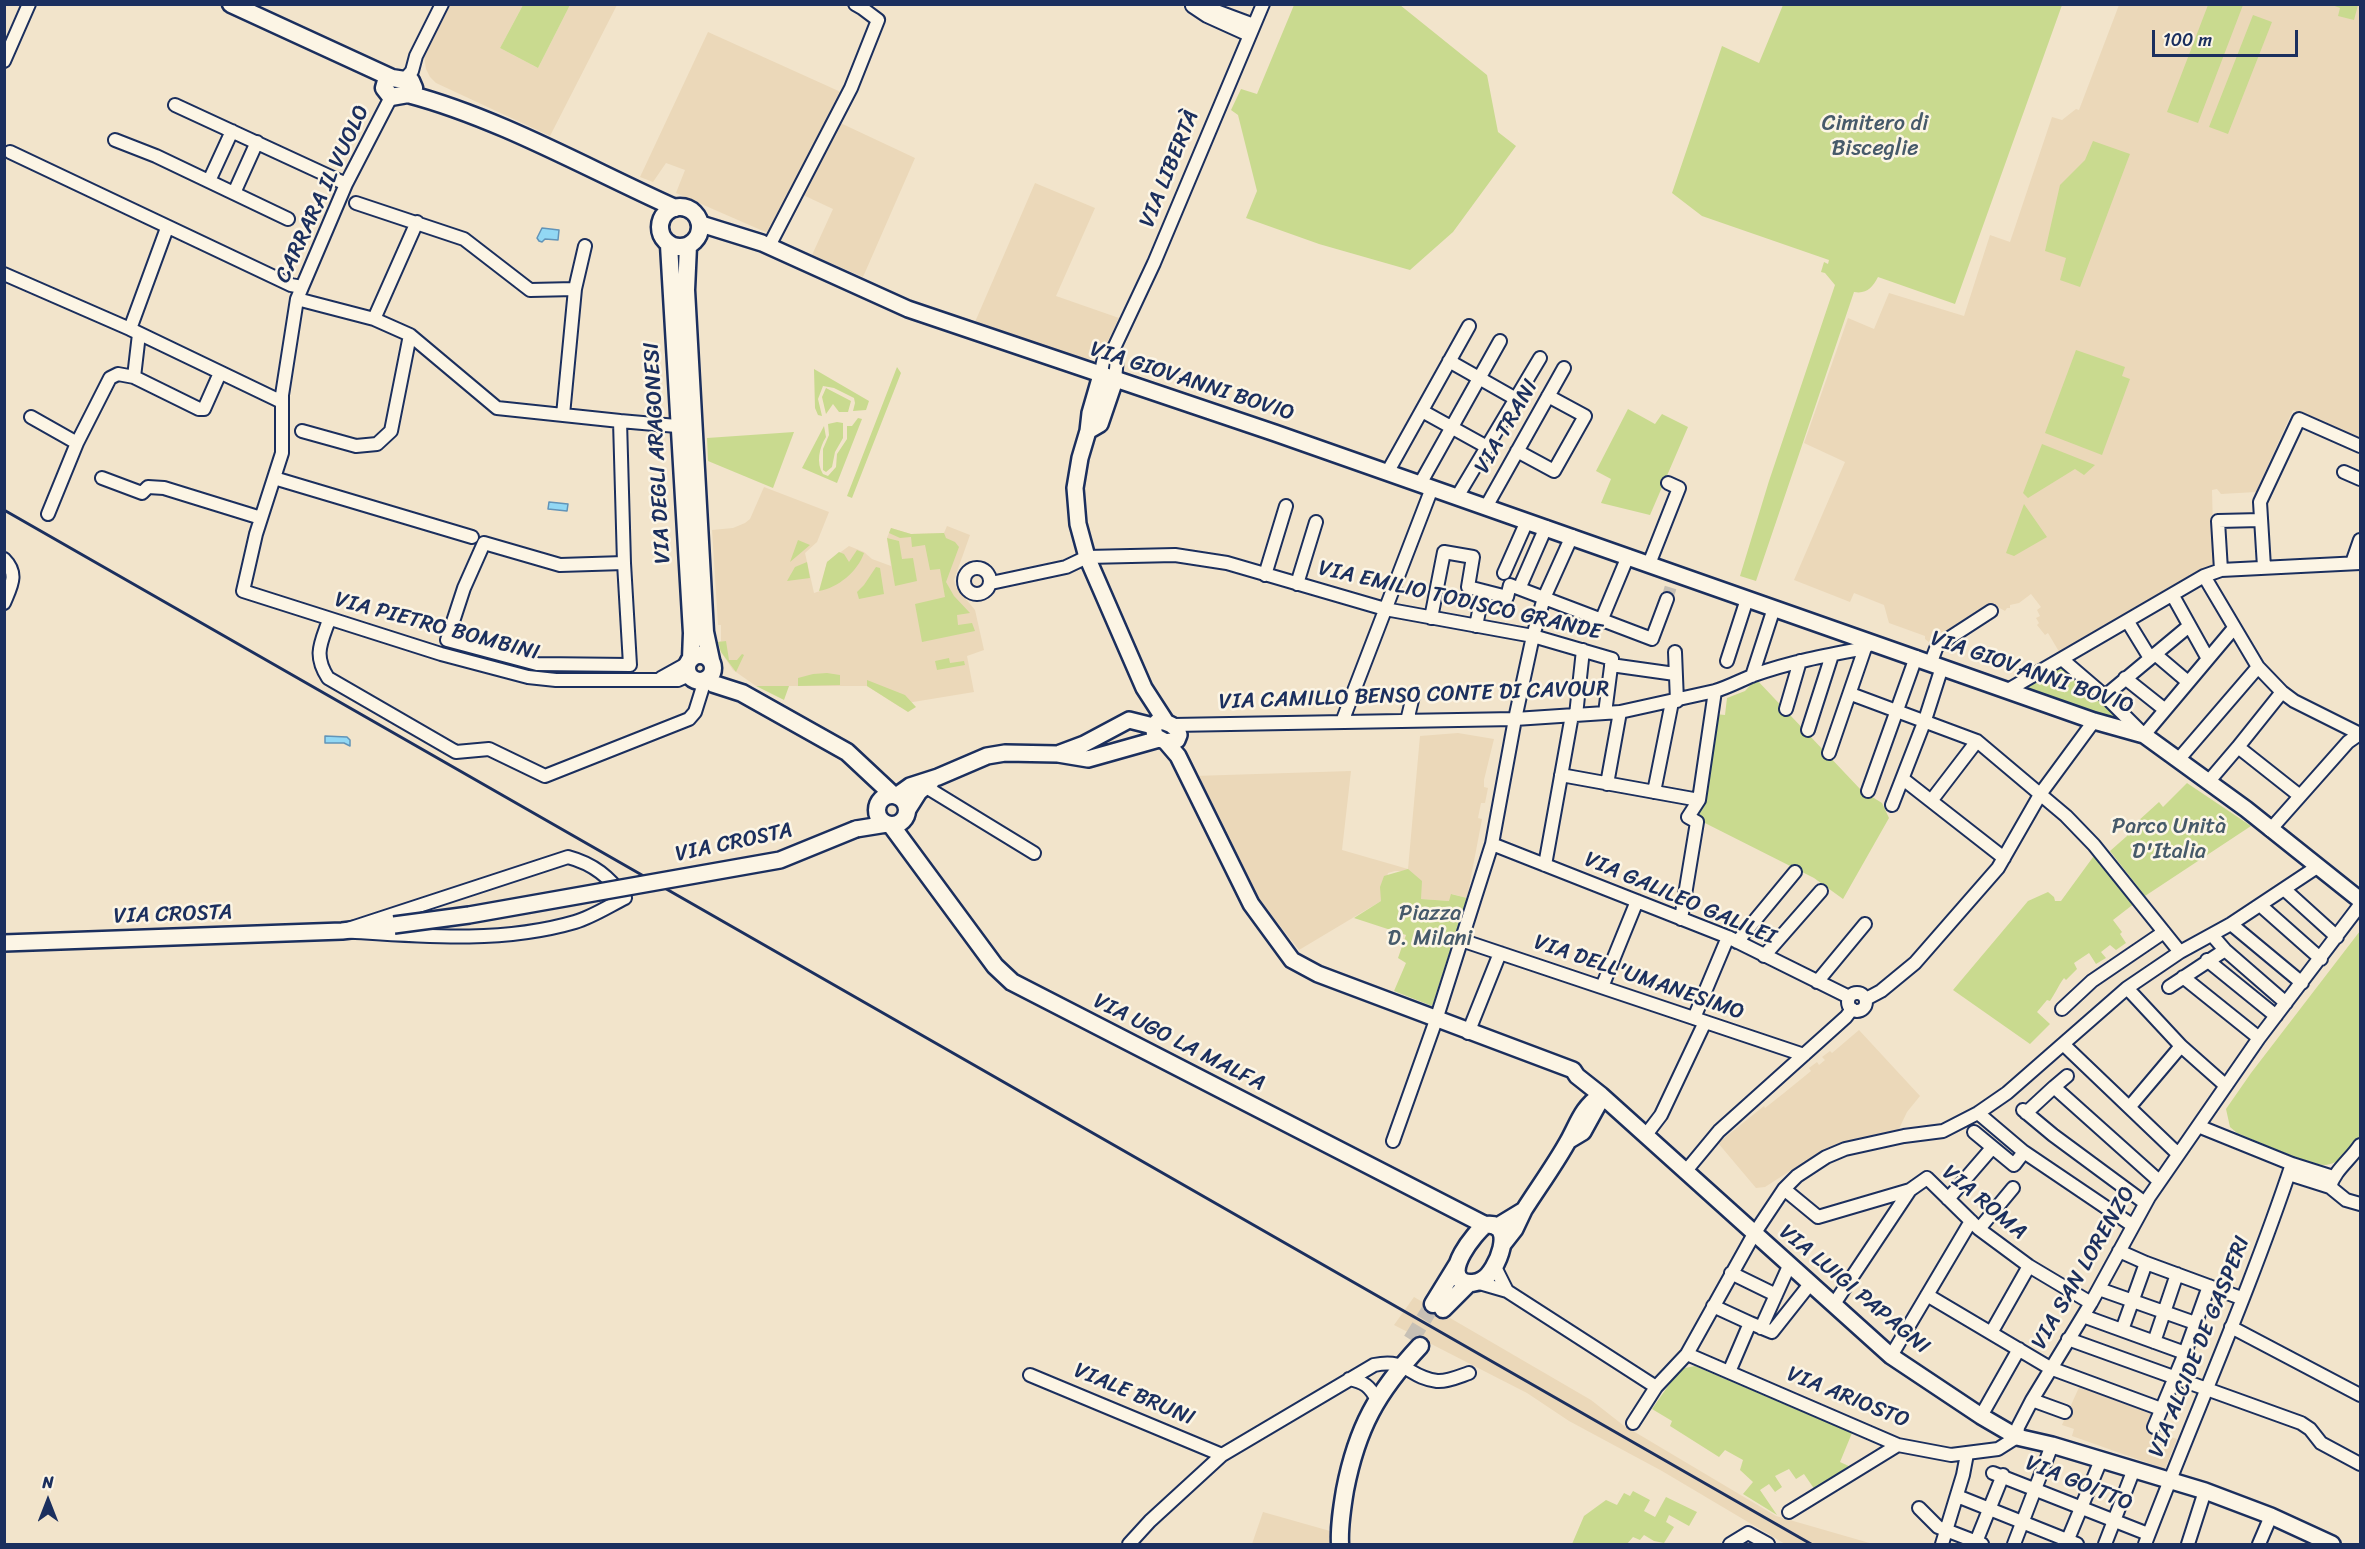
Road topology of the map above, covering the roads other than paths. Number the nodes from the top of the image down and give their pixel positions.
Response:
1 (29, 4) edge
2 (231, 4) edge
3 (442, 4) edge
4 (855, 4) edge
5 (1263, 4) edge
6 (1190, 5) edge
7 (1251, 30) junction
8 (4, 61) edge
9 (399, 87) junction
10 (175, 105) dead end
11 (232, 131) junction
12 (115, 140) dead end
13 (256, 142) junction
14 (10, 152) dead end
15 (209, 181) junction
16 (346, 184) junction
17 (627, 187) junction
18 (234, 193) junction
19 (356, 203) dead end
20 (675, 208) junction
21 (288, 219) dead end
22 (661, 220) junction
23 (417, 222) junction
24 (167, 228) junction
25 (696, 235) junction
26 (669, 244) junction
27 (766, 245) junction
28 (585, 246) dead end
29 (4, 274) edge
30 (575, 289) junction
31 (299, 293) junction
32 (374, 319) junction
33 (1469, 326) dead end
34 (135, 332) junction
35 (410, 335) junction
36 (1500, 341) dead end
37 (1540, 358) dead end
38 (1449, 362) junction
39 (1564, 368) dead end
40 (219, 373) junction
41 (134, 377) junction
42 (1108, 377) junction
43 (1479, 378) junction
44 (1548, 396) junction
45 (1516, 399) junction
46 (282, 402) junction
47 (1422, 411) junction
48 (563, 415) junction
49 (31, 417) dead end
50 (620, 421) junction
51 (686, 427) junction
52 (1452, 427) junction
53 (302, 431) dead end
54 (77, 442) junction
55 (2361, 446) edge
56 (1487, 447) junction
57 (1517, 451) junction
58 (2344, 472) dead end
59 (1387, 473) junction
60 (102, 478) dead end
61 (274, 478) junction
62 (2361, 479) edge
63 (1668, 483) dead end
64 (1426, 486) junction
65 (1458, 497) junction
66 (1286, 506) dead end
67 (1486, 507) junction
68 (48, 514) dead end
69 (261, 518) junction
70 (2261, 520) junction
71 (1527, 521) junction
72 (1316, 522) dead end
73 (1546, 527) junction
74 (1572, 536) junction
75 (472, 537) dead end
76 (2361, 540) edge
77 (1628, 556) junction
78 (1087, 557) junction
79 (4, 559) edge
80 (624, 562) junction
81 (2356, 563) edge
82 (1649, 564) junction
83 (2264, 567) junction
84 (2221, 570) junction
85 (1504, 573) dead end
86 (1265, 575) junction
87 (2204, 576) junction
88 (1522, 582) dead end
89 (991, 583) dead end
90 (1297, 584) junction
91 (243, 591) joint
92 (1483, 591) junction
93 (2173, 596) junction
94 (1544, 598) junction
95 (1667, 598) tunnel mouth
96 (1747, 599) junction
97 (4, 603) edge
98 (1774, 608) junction
99 (1385, 609) junction
100 (1991, 611) dead end
101 (1431, 618) junction
102 (329, 620) junction
103 (1601, 621) junction
104 (2128, 622) junction
105 (1476, 626) junction
106 (2189, 626) junction
107 (2234, 627) junction
108 (1533, 636) junction
109 (1868, 645) junction
110 (1583, 650) junction
111 (1675, 652) dead end
112 (1832, 654) junction
113 (2153, 656) junction
114 (2207, 657) junction
115 (2063, 660) junction
116 (1727, 661) dead end
117 (1800, 661) junction
118 (1611, 662) junction
119 (1930, 662) junction
120 (2258, 667) junction
121 (700, 670) junction
122 (1675, 674) junction
123 (1752, 676) junction
124 (2125, 678) junction
125 (2188, 682) junction
126 (2008, 690) junction
127 (1715, 691) junction
128 (2282, 692) junction
129 (1147, 693) junction
130 (1851, 694) junction
131 (1413, 696) dead end
132 (2105, 696) junction
133 (1675, 701) junction
134 (1786, 709) dead end
135 (2164, 709) junction
136 (1897, 710) junction
137 (1620, 712) junction
138 (1605, 713) junction
139 (1574, 715) junction
140 (1515, 718) junction
141 (1129, 720) junction
142 (1925, 720) junction
143 (1407, 721) junction
144 (2094, 721) junction
145 (1342, 722) junction
146 (1808, 730) dead end
147 (1166, 732) junction
148 (2144, 735) junction
149 (2359, 735) edge
150 (1977, 741) junction
151 (2238, 747) junction
152 (1829, 753) dead end
153 (1058, 754) junction
154 (2178, 760) junction
155 (1561, 775) junction
156 (938, 777) junction
157 (1903, 779) junction
158 (2208, 781) junction
159 (1607, 784) junction
160 (926, 787) junction
161 (1868, 791) dead end
162 (1654, 792) junction
163 (2041, 793) junction
164 (2300, 796) junction
165 (1699, 800) junction
166 (1931, 801) junction
167 (1892, 805) dead end
168 (887, 809) junction
169 (907, 813) junction
170 (2270, 830) junction
171 (1492, 844) junction
172 (1034, 853) dead end
173 (2004, 858) junction
174 (918, 863) junction
175 (1545, 865) junction
176 (2317, 867) junction
177 (1795, 872) dead end
178 (2284, 889) junction
179 (1821, 891) dead end
180 (2361, 900) edge
181 (1637, 901) junction
182 (2260, 905) junction
183 (2361, 905) edge
184 (1681, 919) junction
185 (1865, 924) dead end
186 (2231, 924) junction
187 (342, 931) junction
188 (2164, 932) junction
189 (2212, 935) junction
190 (2337, 937) junction
191 (1461, 940) junction
192 (1732, 940) junction
193 (4, 943) edge
194 (2225, 950) junction
195 (2180, 952) junction
196 (1500, 953) junction
197 (1764, 956) junction
198 (2320, 959) junction
199 (2207, 960) junction
200 (2183, 977) junction
201 (1817, 982) junction
202 (2302, 983) junction
203 (1602, 987) junction
204 (2169, 987) dead end
205 (2127, 988) junction
206 (1851, 1003) junction
207 (2286, 1003) junction
208 (2062, 1009) dead end
209 (2276, 1016) junction
210 (1436, 1020) junction
211 (1700, 1020) junction
212 (1468, 1032) junction
213 (2259, 1038) junction
214 (2063, 1044) junction
215 (2181, 1046) junction
216 (1804, 1055) junction
217 (2067, 1076) dead end
218 (2225, 1085) junction
219 (2054, 1087) junction
220 (1601, 1095) junction
221 (2132, 1104) dead end
222 (1978, 1113) junction
223 (2198, 1126) junction
224 (1974, 1132) dead end
225 (1645, 1136) junction
226 (1393, 1141) dead end
227 (2361, 1145) edge
228 (1992, 1148) junction
229 (2024, 1152) junction
230 (2178, 1154) junction
231 (2290, 1169) junction
232 (1685, 1172) junction
233 (2159, 1181) junction
234 (2331, 1182) junction
235 (2013, 1188) dead end
236 (1784, 1189) junction
237 (1910, 1190) junction
238 (1948, 1199) junction
239 (2145, 1203) junction
240 (2361, 1204) edge
241 (1524, 1210) junction
242 (1461, 1213) junction
243 (1975, 1225) junction
244 (2132, 1225) junction
245 (1491, 1226) junction
246 (1754, 1234) junction
247 (1469, 1241) junction
248 (1504, 1243) junction
249 (2119, 1251) junction
250 (2146, 1263) junction
251 (1456, 1265) junction
252 (1494, 1265) junction
253 (1789, 1266) junction
254 (2029, 1266) junction
255 (1731, 1274) junction
256 (2177, 1274) junction
257 (1473, 1283) junction
258 (1810, 1284) junction
259 (2208, 1286) junction
260 (2099, 1289) junction
261 (1507, 1291) junction
262 (1776, 1294) junction
263 (1927, 1295) junction
264 (2241, 1298) junction
265 (2132, 1301) junction
266 (2091, 1303) junction
267 (1834, 1304) junction
268 (1713, 1306) junction
269 (2164, 1313) junction
270 (2083, 1316) junction
271 (2195, 1323) junction
272 (2231, 1327) junction
273 (1761, 1328) junction
274 (2122, 1330) junction
275 (1991, 1333) junction
276 (2068, 1339) junction
277 (2154, 1342) junction
278 (1416, 1343) tunnel mouth
279 (2019, 1349) junction
280 (2185, 1353) junction
281 (1687, 1354) junction
282 (1891, 1356) junction
283 (1402, 1365) junction
284 (2050, 1368) junction
285 (1729, 1372) junction
286 (1469, 1373) dead end
287 (1030, 1375) dead end
288 (2174, 1378) junction
289 (1349, 1379) junction
290 (1656, 1387) junction
291 (2205, 1388) junction
292 (2361, 1395) edge
293 (1377, 1400) junction
294 (2032, 1400) junction
295 (2161, 1409) junction
296 (2065, 1412) dead end
297 (1981, 1416) junction
298 (1633, 1423) dead end
299 (2154, 1427) dead end
300 (2017, 1437) junction
301 (1898, 1445) junction
302 (2052, 1445) junction
303 (1967, 1454) junction
304 (1222, 1455) junction
305 (2101, 1460) junction
306 (2361, 1464) edge
307 (2134, 1469) junction
308 (2170, 1479) junction
309 (2036, 1489) junction
310 (2205, 1491) junction
311 (1957, 1496) junction
312 (1919, 1508) dead end
313 (1990, 1508) junction
314 (2081, 1508) junction
315 (1789, 1512) dead end
316 (2271, 1516) junction
317 (2114, 1521) junction
318 (2023, 1522) junction
319 (1947, 1530) junction
320 (2146, 1539) edge
321 (1979, 1543) edge
322 (2070, 1543) edge
323 (2325, 1543) edge
324 (1129, 1545) edge
325 (1340, 1545) edge
326 (1730, 1545) edge
327 (1768, 1545) edge
328 (1942, 1545) edge
329 (2014, 1545) edge
330 (2105, 1545) edge
331 (2188, 1545) edge
332 (2259, 1545) edge

1 - 8 street
2 - 9 main road
3 - 9 street, CARRARA IL VUOLO
4 - 27 street
5 - 7 street, VIA LIBERTÀ
6 - 7 street
7 - 42 street, VIA LIBERTÀ
9 - 16 street, CARRARA IL VUOLO
9 - 17 main road
10 - 11 street
11 - 13 street
11 - 15 street
12 - 15 street
13 - 16 street
13 - 18 street
14 - 24 street
15 - 18 street
16 - 31 street, CARRARA IL VUOLO
17 - 20 main road
17 - 22 main road
18 - 21 street
19 - 23 street
20 - 22 main road
20 - 25 main road
22 - 26 main road
23 - 30 street
23 - 32 street
24 - 31 street
24 - 34 street
25 - 26 main road, VIA GIOVANNI BOVIO
25 - 27 street, VIA GIOVANNI BOVIO
25 - 51 main road, VIA DEGLI ARAGONESI
26 - 51 main road, VIA DEGLI ARAGONESI
27 - 42 street, VIA GIOVANNI BOVIO
28 - 30 street
29 - 34 street
30 - 48 street
31 - 32 street
31 - 46 street, CARRARA IL VUOLO
32 - 35 street
33 - 38 street
34 - 40 street
34 - 41 street
35 - 48 street
35 - 53 street
36 - 43 street
37 - 45 street
38 - 43 street
38 - 47 street
39 - 44 street, VIA TRANI
40 - 41 street
40 - 46 street
41 - 54 street
42 - 59 street, VIA GIOVANNI BOVIO
42 - 78 street, VIA LUIGI PAPAGNI
43 - 45 street
43 - 52 street
44 - 57 street, VIA TRANI
44 - 57 street
45 - 56 street
46 - 61 street, CARRARA IL VUOLO
47 - 52 street
47 - 59 street
48 - 50 street
49 - 54 street
50 - 51 street
50 - 80 street
51 - 121 main road, VIA DEGLI ARAGONESI
52 - 56 street
52 - 64 street
54 - 68 street
55 - 70 street
56 - 65 street
57 - 67 street, VIA TRANI
58 - 62 street
59 - 64 street, VIA GIOVANNI BOVIO
60 - 69 street
61 - 69 street, CARRARA IL VUOLO
61 - 75 street
63 - 82 street
64 - 65 street, VIA GIOVANNI BOVIO
64 - 99 street
65 - 67 street, VIA GIOVANNI BOVIO
66 - 86 street
67 - 71 street, VIA GIOVANNI BOVIO
69 - 91 street, CARRARA IL VUOLO
70 - 83 street
70 - 84 street
71 - 73 street, VIA GIOVANNI BOVIO
71 - 85 street
72 - 90 street
73 - 74 street, VIA GIOVANNI BOVIO
73 - 88 street
74 - 77 street, VIA GIOVANNI BOVIO
74 - 94 street
76 - 81 street
77 - 82 street, VIA GIOVANNI BOVIO
77 - 103 street
78 - 86 street, VIA EMILIO TODISCO GRANDE
78 - 89 street
78 - 129 street, VIA LUIGI PAPAGNI
79 - 97 street
80 - 80 street
81 - 83 street
82 - 96 street, VIA GIOVANNI BOVIO
83 - 84 street
84 - 87 street
86 - 90 street, VIA EMILIO TODISCO GRANDE
87 - 93 street
87 - 107 street
90 - 99 street, VIA EMILIO TODISCO GRANDE
91 - 102 street, VIA PIETRO BOMBINI
92 - 94 street
92 - 101 street
92 - 105 street
93 - 104 street
93 - 106 street
94 - 103 street
94 - 108 street
95 - 103 street
96 - 98 street, VIA GIOVANNI BOVIO
96 - 116 street
98 - 109 street, VIA GIOVANNI BOVIO
98 - 123 street
99 - 101 street, VIA EMILIO TODISCO GRANDE
99 - 145 street
100 - 119 street
101 - 105 street, VIA EMILIO TODISCO GRANDE
102 - 121 street, VIA PIETRO BOMBINI
102 - 121 street
104 - 113 street
104 - 115 street
105 - 108 street, VIA EMILIO TODISCO GRANDE
106 - 113 street
106 - 114 street
107 - 114 street
107 - 120 street
108 - 110 street, VIA EMILIO TODISCO GRANDE
108 - 140 street
109 - 112 street, VIA CAMILLO BENSO CONTE DI CAVOUR
109 - 119 street, VIA GIOVANNI BOVIO
109 - 130 street
110 - 118 street, VIA EMILIO TODISCO GRANDE
110 - 139 street
111 - 122 street
112 - 117 street, VIA CAMILLO BENSO CONTE DI CAVOUR
112 - 146 street
113 - 124 street
113 - 125 street
114 - 125 street
115 - 126 street
115 - 132 street
117 - 123 street, VIA CAMILLO BENSO CONTE DI CAVOUR
117 - 134 street
118 - 122 street, VIA EMILIO TODISCO GRANDE
118 - 138 street
119 - 126 street, VIA GIOVANNI BOVIO
119 - 136 street
119 - 142 street
120 - 128 street
120 - 154 street
121 - 168 main road, VIA UGO LA MALFA
122 - 133 street
123 - 127 street, VIA CAMILLO BENSO CONTE DI CAVOUR
124 - 132 street
124 - 135 street
125 - 135 street
126 - 144 street, VIA GIOVANNI BOVIO
127 - 133 street, VIA CAMILLO BENSO CONTE DI CAVOUR
127 - 165 street
128 - 149 street
128 - 151 street
129 - 141 street
129 - 147 street, VIA LUIGI PAPAGNI
130 - 136 street
130 - 152 street
131 - 143 street
132 - 148 street
133 - 137 street, VIA CAMILLO BENSO CONTE DI CAVOUR
133 - 162 street
135 - 148 street
136 - 142 street
136 - 161 street
137 - 138 street, VIA CAMILLO BENSO CONTE DI CAVOUR
137 - 159 street
138 - 139 street, VIA CAMILLO BENSO CONTE DI CAVOUR
139 - 140 street, VIA CAMILLO BENSO CONTE DI CAVOUR
139 - 155 street
140 - 143 street, VIA CAMILLO BENSO CONTE DI CAVOUR
140 - 171 street
141 - 147 street
141 - 153 street, VIA CAMILLO BENSO CONTE DI CAVOUR
142 - 150 street
142 - 157 street
143 - 145 street, VIA CAMILLO BENSO CONTE DI CAVOUR
144 - 148 street, VIA GIOVANNI BOVIO
144 - 163 street
145 - 147 street, VIA CAMILLO BENSO CONTE DI CAVOUR
147 - 153 street, VIA CAMILLO BENSO CONTE DI CAVOUR
147 - 210 street, VIA LUIGI PAPAGNI
148 - 154 street, VIA GIOVANNI BOVIO
149 - 164 street
150 - 163 street
150 - 166 street
151 - 158 street
151 - 164 street
153 - 156 street, VIA CAMILLO BENSO CONTE DI CAVOUR
154 - 158 street, VIA GIOVANNI BOVIO
155 - 159 street
155 - 175 street
156 - 160 street
156 - 168 street
157 - 166 street
157 - 167 street
158 - 170 street, VIA GIOVANNI BOVIO
159 - 162 street
160 - 169 street
160 - 172 street
162 - 165 street
163 - 173 street
163 - 188 street
164 - 170 street
165 - 184 street
166 - 173 street
168 - 169 main road
168 - 174 main road, VIA UGO LA MALFA
168 - 187 street, VIA CROSTA, bridge
169 - 174 main road
170 - 176 street, VIA GIOVANNI BOVIO
171 - 175 street, VIA GALILEO GALILEI
171 - 191 street
173 - 206 street
174 - 242 main road, VIA UGO LA MALFA
175 - 181 street, VIA GALILEO GALILEI
176 - 178 street
176 - 180 street, VIA GIOVANNI BOVIO
177 - 192 street
178 - 182 street
178 - 190 street
179 - 197 street
181 - 184 street, VIA GALILEO GALILEI
181 - 203 street
182 - 186 street
182 - 198 street
183 - 190 street, VIA SAN LORENZO
184 - 192 street, VIA GALILEO GALILEI
185 - 201 street
186 - 189 street
186 - 202 street
187 - 187 street, VIA CROSTA
187 - 193 street, VIA CROSTA
188 - 195 street
188 - 208 street
189 - 194 street
189 - 195 street
190 - 198 street, VIA SAN LORENZO
191 - 196 street, VIA DELL'UMANESIMO
191 - 210 street
192 - 197 street, VIA GALILEO GALILEI
192 - 211 street
194 - 199 street
194 - 207 street
195 - 205 street
196 - 203 street, VIA DELL'UMANESIMO
196 - 212 street
197 - 201 street, VIA GALILEO GALILEI
198 - 202 street, VIA SAN LORENZO
199 - 200 street
199 - 209 street
200 - 204 street
200 - 213 street
201 - 206 street, VIA GALILEO GALILEI
202 - 207 street, VIA SAN LORENZO
203 - 211 street, VIA DELL'UMANESIMO
205 - 214 street
205 - 215 street
206 - 216 street
207 - 209 street, VIA SAN LORENZO
209 - 213 street, VIA SAN LORENZO
210 - 212 street, VIA LUIGI PAPAGNI
210 - 226 street
211 - 216 street, VIA DELL'UMANESIMO
211 - 225 street
212 - 220 street, VIA LUIGI PAPAGNI
213 - 218 street, VIA SAN LORENZO
214 - 222 street
214 - 230 street
215 - 218 street
215 - 221 street
216 - 232 street
217 - 219 street
218 - 223 street, VIA SAN LORENZO
219 - 233 street
219 - 239 street
220 - 225 street, VIA LUIGI PAPAGNI
220 - 241 street
222 - 229 street
222 - 236 street
223 - 230 street, VIA SAN LORENZO
223 - 231 street
224 - 228 street
225 - 232 street, VIA LUIGI PAPAGNI
227 - 234 street
228 - 229 street
228 - 238 street
229 - 244 street
230 - 233 street, VIA SAN LORENZO
231 - 234 street
231 - 264 street, VIA ALCIDE DE GASPERI
232 - 246 street, VIA LUIGI PAPAGNI
233 - 239 street, VIA SAN LORENZO
234 - 240 street
235 - 243 street
236 - 237 street, VIA ROMA
236 - 246 street
237 - 238 street, VIA ROMA
237 - 267 street
238 - 243 street, VIA ROMA
239 - 244 street, VIA SAN LORENZO
241 - 245 street
241 - 248 street
242 - 245 main road, VIA UGO LA MALFA
242 - 247 main road
243 - 254 street, VIA ROMA
243 - 263 street
244 - 249 street, VIA SAN LORENZO
245 - 247 main road
245 - 248 main road
246 - 253 street, VIA LUIGI PAPAGNI
246 - 255 street
247 - 251 main road
248 - 252 main road
249 - 250 street
249 - 260 street, VIA SAN LORENZO
250 - 256 street
250 - 265 street
251 - 257 main road
251 - 257 main road
252 - 257 main road
252 - 261 street
253 - 258 street, VIA LUIGI PAPAGNI
253 - 262 street
254 - 266 street, VIA ROMA
254 - 275 street
255 - 262 street
255 - 268 street
256 - 259 street
256 - 269 street
257 - 261 street
258 - 267 street, VIA LUIGI PAPAGNI
258 - 273 street
259 - 264 street
259 - 271 street
260 - 265 street
260 - 266 street, VIA SAN LORENZO
261 - 290 street
262 - 273 street
263 - 275 street
263 - 282 street
264 - 272 street, VIA ALCIDE DE GASPERI
265 - 269 street
265 - 274 street
266 - 270 street, VIA SAN LORENZO
267 - 282 street, VIA LUIGI PAPAGNI
268 - 273 street
268 - 281 street
269 - 271 street
269 - 277 street
270 - 274 street
270 - 276 street, VIA SAN LORENZO
271 - 280 street
272 - 291 street, VIA ALCIDE DE GASPERI
272 - 292 street
273 - 285 street
274 - 277 street
275 - 279 street
276 - 284 street, VIA SAN LORENZO
276 - 288 street
277 - 280 street
278 - 283 main road
279 - 284 street
279 - 297 street
280 - 288 street
281 - 285 street, VIA ARIOSTO
281 - 290 street
282 - 297 street, VIA LUIGI PAPAGNI
283 - 286 street
283 - 289 street
283 - 293 main road
284 - 294 street, VIA SAN LORENZO
284 - 295 street
285 - 301 street, VIA ARIOSTO
287 - 304 street, VIALE BRUNI
288 - 291 street
288 - 295 street
289 - 293 street
289 - 304 street
290 - 298 street
291 - 306 street
291 - 308 street, VIA ALCIDE DE GASPERI
293 - 325 main road
294 - 296 street
294 - 300 street, VIA SAN LORENZO
295 - 299 street
297 - 300 street, VIA LUIGI PAPAGNI
300 - 302 street
300 - 303 street, VIA ARIOSTO
301 - 303 street, VIA ARIOSTO
301 - 315 street
302 - 305 street
302 - 309 street
303 - 311 street
304 - 324 street
305 - 307 street
305 - 314 street
307 - 308 street
307 - 317 street
308 - 310 street
308 - 320 street, VIA ALCIDE DE GASPERI
309 - 313 street, VIA GOITTO
309 - 314 street, VIA GOITTO
309 - 318 street
310 - 316 street
310 - 331 street
311 - 313 street
311 - 319 street
312 - 319 street
313 - 318 street
313 - 321 street
314 - 317 street, VIA GOITTO
314 - 322 street
316 - 323 street
316 - 332 street
317 - 320 street, VIA GOITTO
317 - 330 street
318 - 322 street
318 - 329 street
319 - 321 street
319 - 328 street
326 - 327 street

